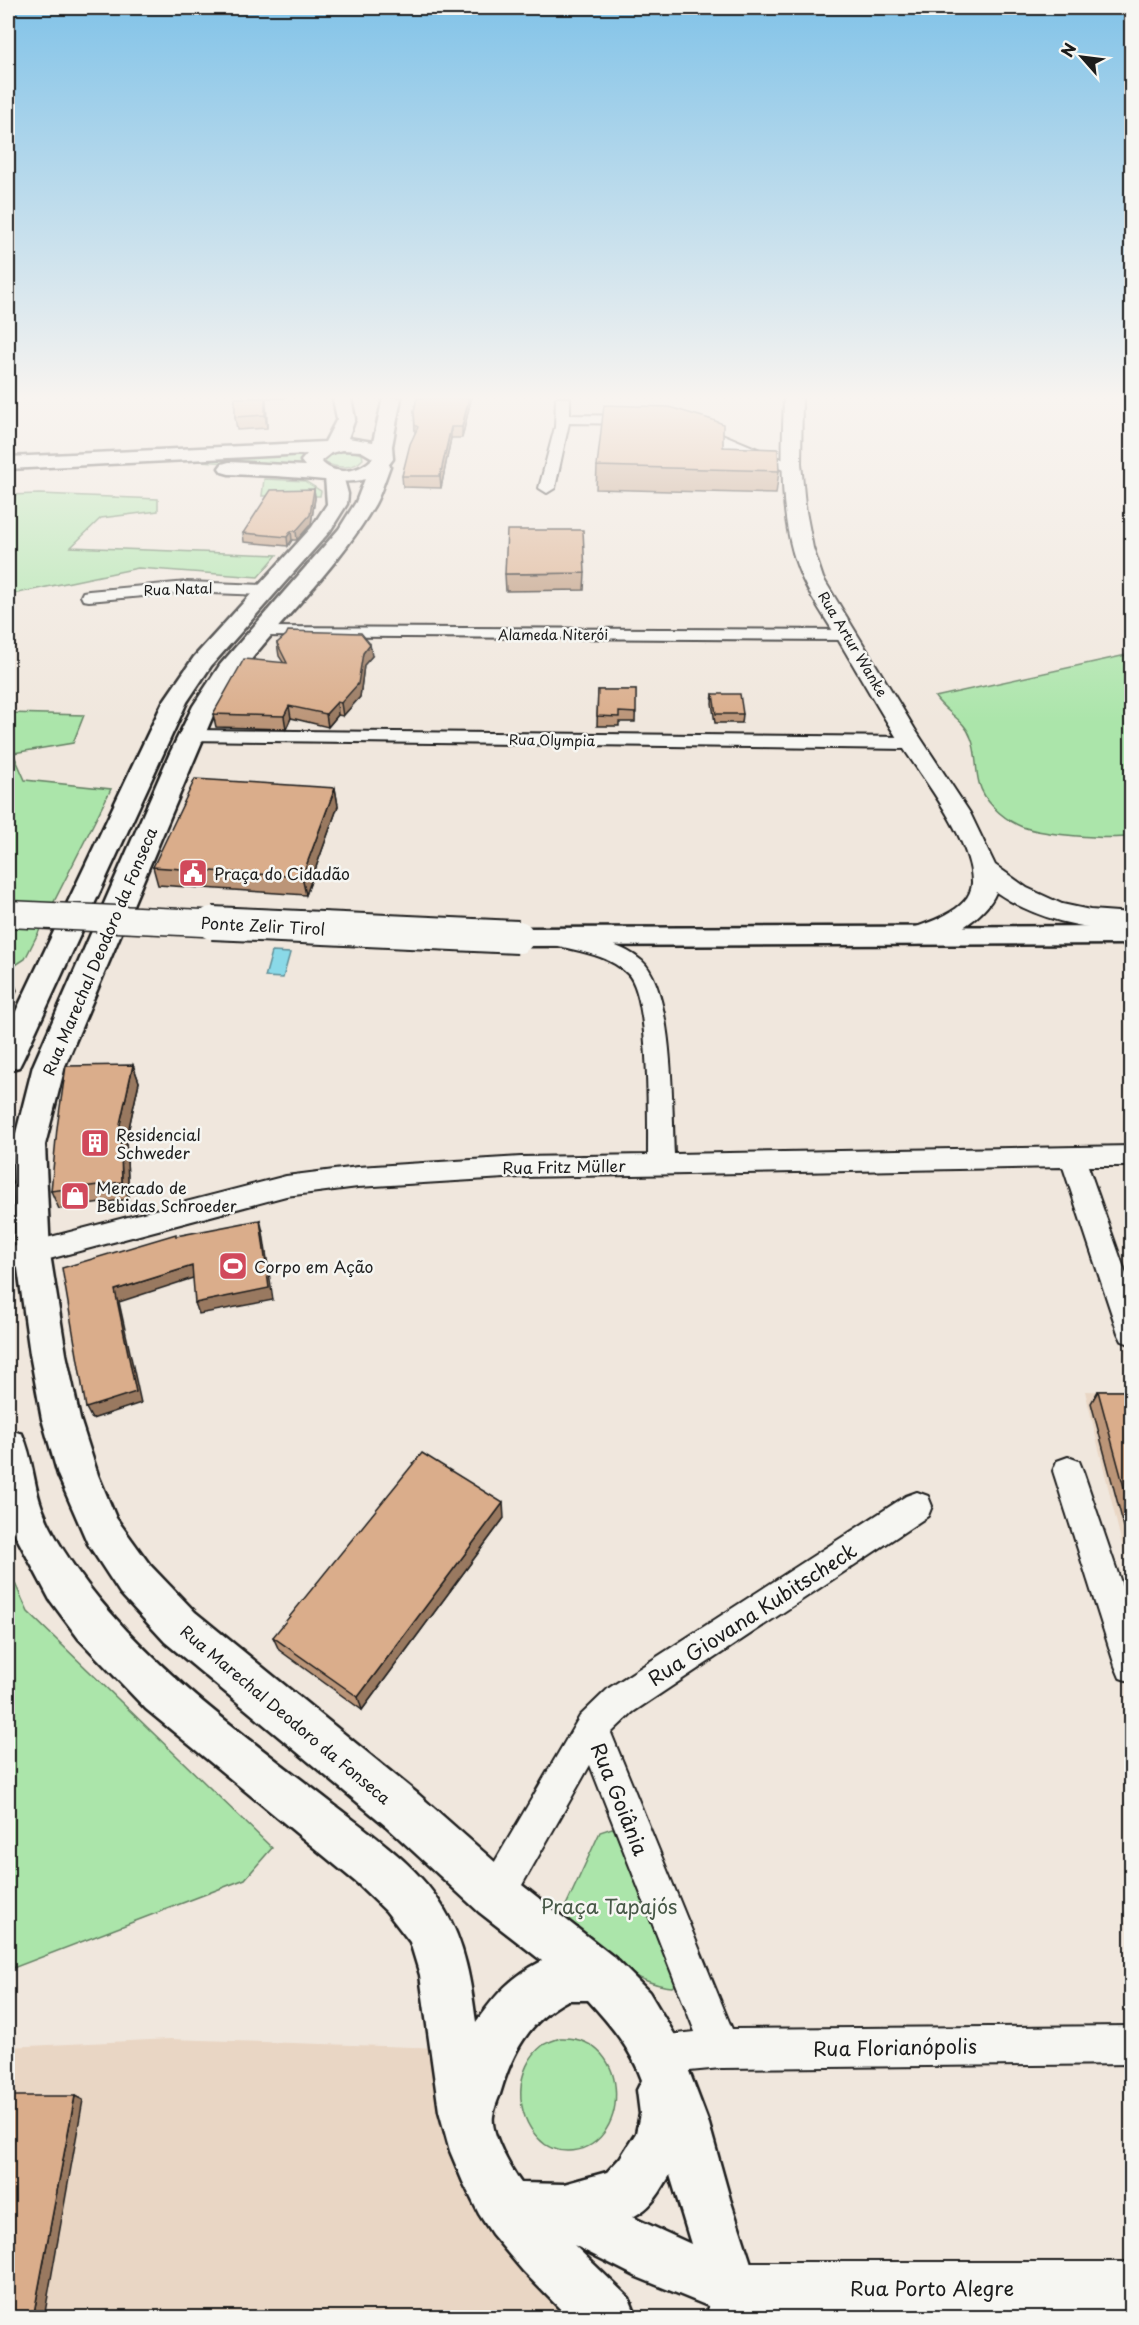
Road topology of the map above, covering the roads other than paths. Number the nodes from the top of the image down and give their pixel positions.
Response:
1 (335, 506) edge
2 (363, 506) edge
3 (796, 506) edge
4 (304, 550) junction
5 (331, 552) junction
6 (266, 590) junction
7 (90, 596) dead end
8 (260, 632) junction
9 (847, 635) junction
10 (192, 736) junction
11 (911, 742) junction
12 (984, 869) junction
13 (8, 914) edge
14 (112, 917) junction
15 (1131, 922) edge
16 (511, 935) junction
17 (1131, 935) edge
18 (555, 938) junction
19 (915, 938) junction
20 (8, 1059) edge
21 (18, 1145) edge
22 (1131, 1156) edge
23 (1072, 1157) junction
24 (661, 1163) junction
25 (20, 1256) edge
26 (1131, 1333) edge
27 (8, 1446) edge
28 (1068, 1471) dead end
29 (917, 1506) dead end
30 (1131, 1666) edge
31 (591, 1728) junction
32 (496, 1895) junction
33 (598, 1975) junction
34 (1131, 2045) edge
35 (721, 2049) junction
36 (658, 2055) junction
37 (467, 2116) junction
38 (508, 2209) junction
39 (564, 2211) junction
40 (1131, 2289) edge
41 (735, 2303) edge
42 (609, 2318) edge

1 - 4 main road, Rua Marechal Deodoro da Fonseca
2 - 5 main road, Rua Marechal Deodoro da Fonseca
3 - 9 street, Rua Artur Wanke
4 - 5 main road
4 - 6 main road, Rua Marechal Deodoro da Fonseca
5 - 8 main road, Rua Marechal Deodoro da Fonseca
6 - 7 street, Rua Natal
6 - 20 main road, Rua Marechal Deodoro da Fonseca
8 - 9 street, Alameda Niterói
8 - 10 main road, Rua Marechal Deodoro da Fonseca
9 - 11 street, Rua Artur Wanke
10 - 11 street, Rua Olympia
10 - 14 main road, Rua Marechal Deodoro da Fonseca
11 - 12 street, Rua Artur Wanke
12 - 15 street, Rua Artur Wanke
12 - 19 street
13 - 16 main road, Ponte Zelir Tirol, bridge
14 - 16 street
14 - 21 main road, Rua Marechal Deodoro da Fonseca
16 - 18 main road, Ponte Zelir Tirol
17 - 19 main road, Ponte Zelir Tirol
18 - 19 main road, Ponte Zelir Tirol
18 - 24 street
21 - 25 main road, Rua Marechal Deodoro da Fonseca
22 - 23 street, Rua Fritz Müller
23 - 24 street, Rua Fritz Müller
23 - 26 street
24 - 25 street, Rua Fritz Müller
25 - 32 main road, Rua Marechal Deodoro da Fonseca
27 - 37 main road
28 - 30 street
29 - 31 street, Rua Giovana Kubitscheck
31 - 32 street, Rua Goiânia
31 - 35 street, Rua Goiânia
32 - 33 main road, Rua Marechal Deodoro da Fonseca
33 - 36 main road, Rua Marechal Deodoro da Fonseca
33 - 37 main road
34 - 35 street, Rua Florianópolis
35 - 36 street, Rua Florianópolis
36 - 39 main road
36 - 41 main road, Rua Marechal Deodoro da Fonseca
37 - 38 main road
38 - 39 main road
38 - 42 main road
39 - 41 main road
40 - 41 street, Rua Porto Alegre

